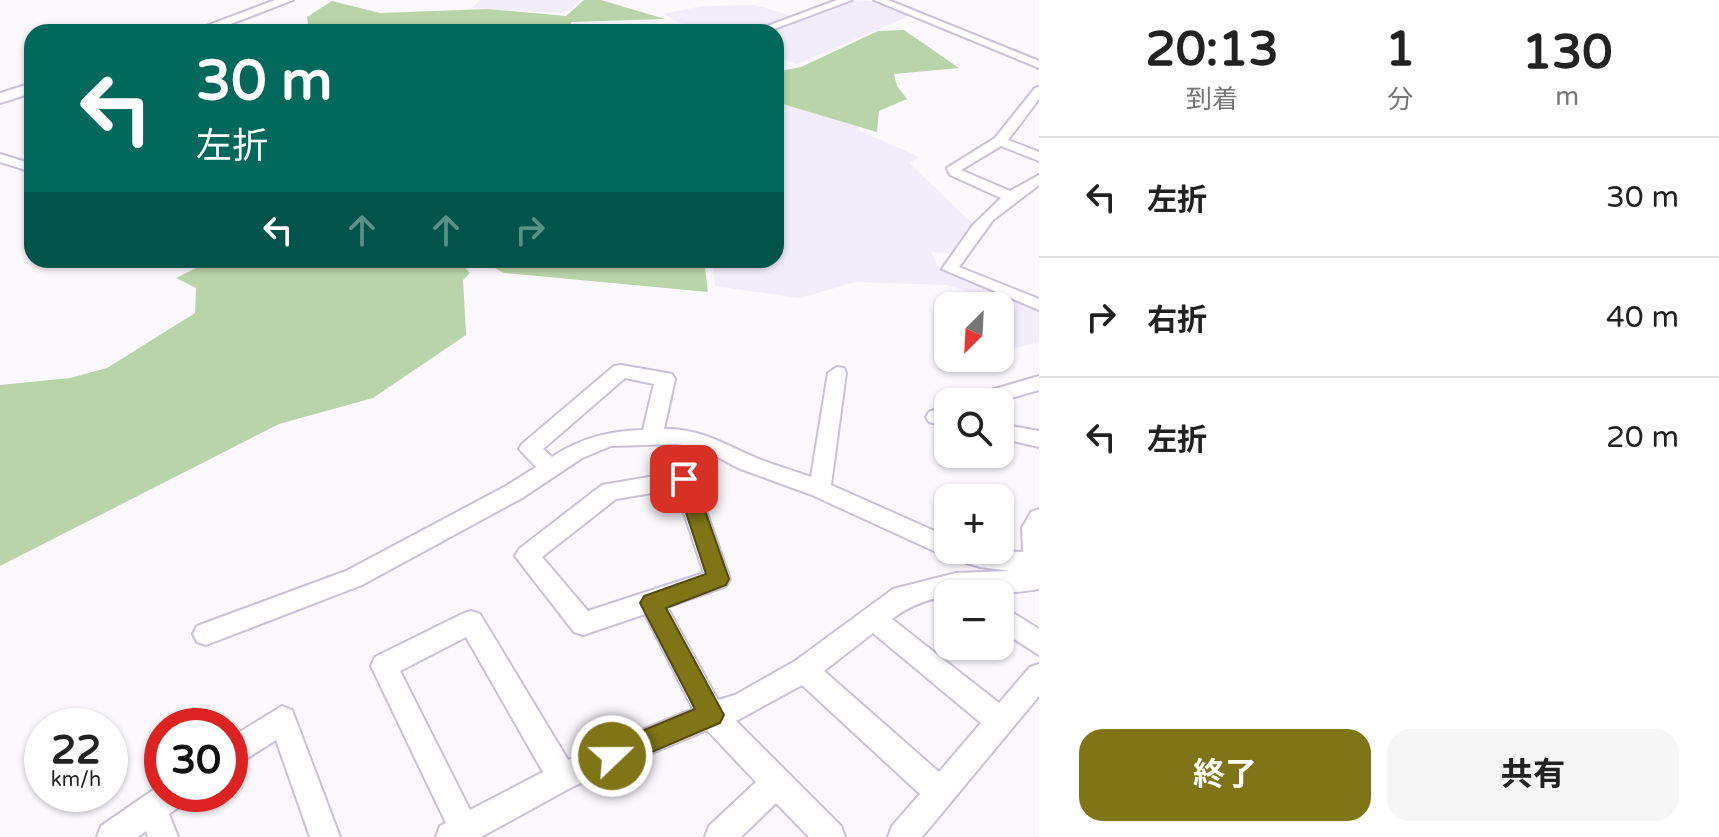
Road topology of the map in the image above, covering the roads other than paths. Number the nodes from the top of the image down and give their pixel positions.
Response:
1 (287, 0) edge
2 (847, 0) edge
3 (879, 0) edge
4 (220, 24) edge
5 (779, 24) edge
6 (1039, 65) edge
7 (24, 90) edge
8 (1039, 91) edge
9 (0, 98) edge
10 (1000, 141) junction
11 (1039, 157) edge
12 (0, 158) edge
13 (24, 166) edge
14 (1039, 179) edge
15 (1009, 196) junction
16 (1039, 305) edge
17 (837, 373) dead end
18 (1039, 383) edge
19 (1014, 390) edge
20 (1014, 434) edge
21 (652, 436) junction
22 (1039, 439) edge
23 (551, 468) junction
24 (820, 489) junction
25 (1039, 518) edge
26 (934, 541) edge
27 (1014, 561) edge
28 (1036, 564) junction
29 (1014, 583) edge
30 (934, 593) edge
31 (652, 603) junction
32 (875, 620) junction
33 (1014, 626) edge
34 (206, 634) dead end
35 (1039, 643) edge
36 (804, 670) junction
37 (1039, 676) edge
38 (711, 715) junction
39 (1001, 722) junction
40 (248, 743) edge
41 (562, 777) junction
42 (777, 782) junction
43 (941, 793) junction
44 (147, 812) edge
45 (162, 812) edge
46 (457, 833) edge
47 (112, 837) edge
48 (163, 837) edge
49 (325, 837) edge
50 (720, 837) edge
51 (830, 837) edge
52 (903, 837) edge

1 - 4 street
2 - 5 street
3 - 6 street
7 - 9 street
8 - 10 street
10 - 11 street
10 - 15 street
12 - 13 street
14 - 15 street
15 - 16 street
17 - 24 street
18 - 19 street
20 - 22 street
21 - 23 street
21 - 23 street
21 - 24 street
23 - 34 street
24 - 26 street
25 - 28 street
27 - 28 street
28 - 29 street
30 - 32 street
31 - 31 street
31 - 38 street
32 - 36 street
32 - 39 street
33 - 35 street
36 - 38 street
36 - 43 street
37 - 39 street
38 - 41 street
38 - 42 street
39 - 43 street
40 - 49 street
41 - 46 street
41 - 46 street
42 - 50 street
42 - 51 street
43 - 52 street
44 - 47 street
45 - 48 street

